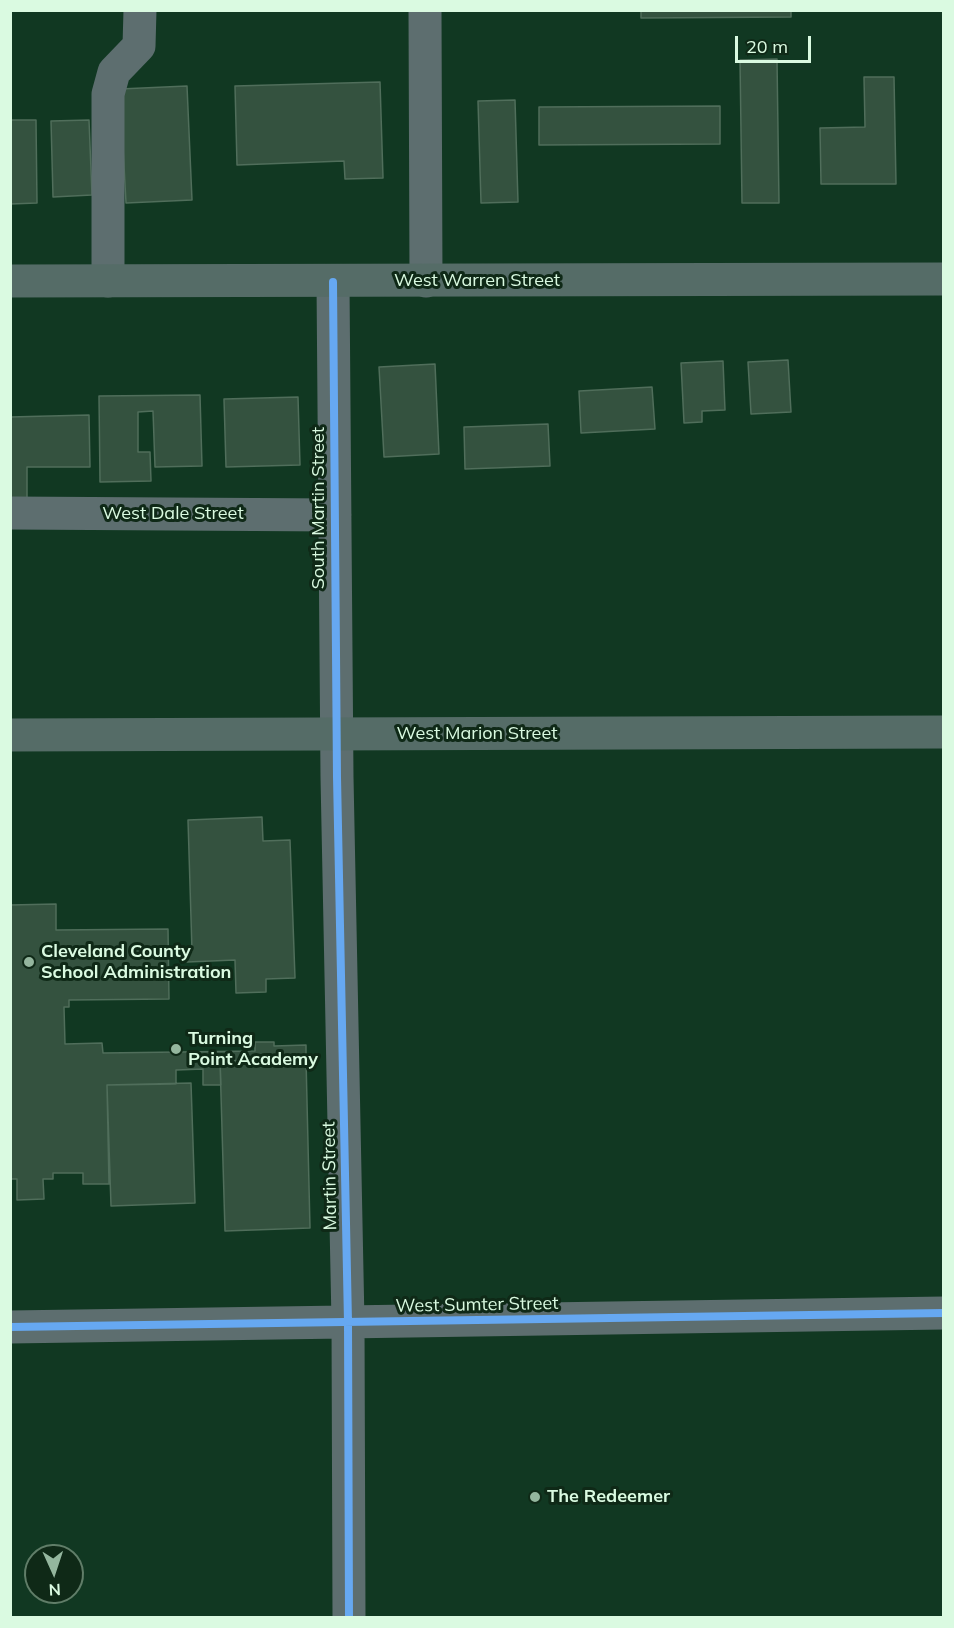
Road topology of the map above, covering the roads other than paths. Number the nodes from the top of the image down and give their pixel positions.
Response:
1 (140, 10) edge
2 (425, 10) edge
3 (944, 279) edge
4 (10, 281) edge
5 (108, 281) junction
6 (426, 281) junction
7 (333, 282) junction
8 (10, 513) edge
9 (335, 515) junction
10 (944, 732) edge
11 (336, 734) junction
12 (10, 735) edge
13 (944, 1312) edge
14 (348, 1322) junction
15 (10, 1327) edge
16 (349, 1617) edge

1 - 5 street
2 - 6 street
3 - 6 main road, West Warren Street
4 - 5 main road, West Warren Street
5 - 7 main road, West Warren Street
6 - 7 main road, West Warren Street
7 - 9 street, South Martin Street
8 - 9 street, West Dale Street
9 - 11 street, South Martin Street
10 - 11 main road, West Marion Street
11 - 12 main road, West Marion Street
11 - 14 street, Martin Street
13 - 14 street, West Sumter Street
14 - 15 street, West Sumter Street
14 - 16 street, Martin Street

